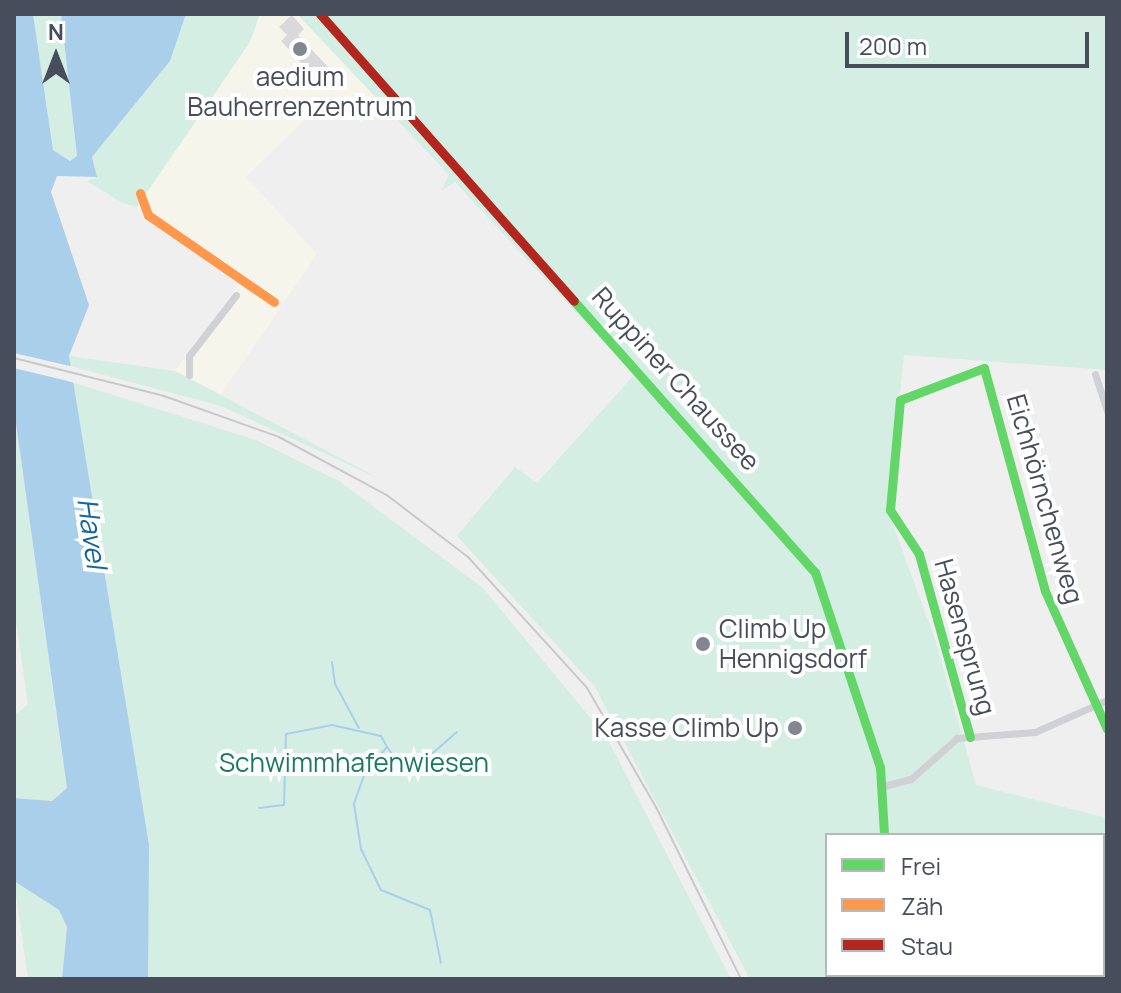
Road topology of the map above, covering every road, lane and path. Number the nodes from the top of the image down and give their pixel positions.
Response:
1 (320, 14) edge
2 (140, 193) dead end
3 (236, 295) dead end
4 (274, 302) dead end
5 (984, 368) joint
6 (1095, 374) dead end
7 (189, 375) dead end
8 (1107, 412) edge
9 (1107, 700) edge
10 (1095, 710) junction
11 (1107, 729) edge
12 (970, 737) junction
13 (884, 786) junction
14 (884, 833) edge

1 - 13 main road, Ruppiner Chaussee
2 - 4 main road
3 - 7 street
5 - 10 main road, Eichhörnchenweg
5 - 12 main road, Hasensprung
6 - 8 street
9 - 10 street
10 - 11 main road, Eichhörnchenweg
10 - 12 street
12 - 13 street
13 - 14 main road, Ruppiner Chaussee

